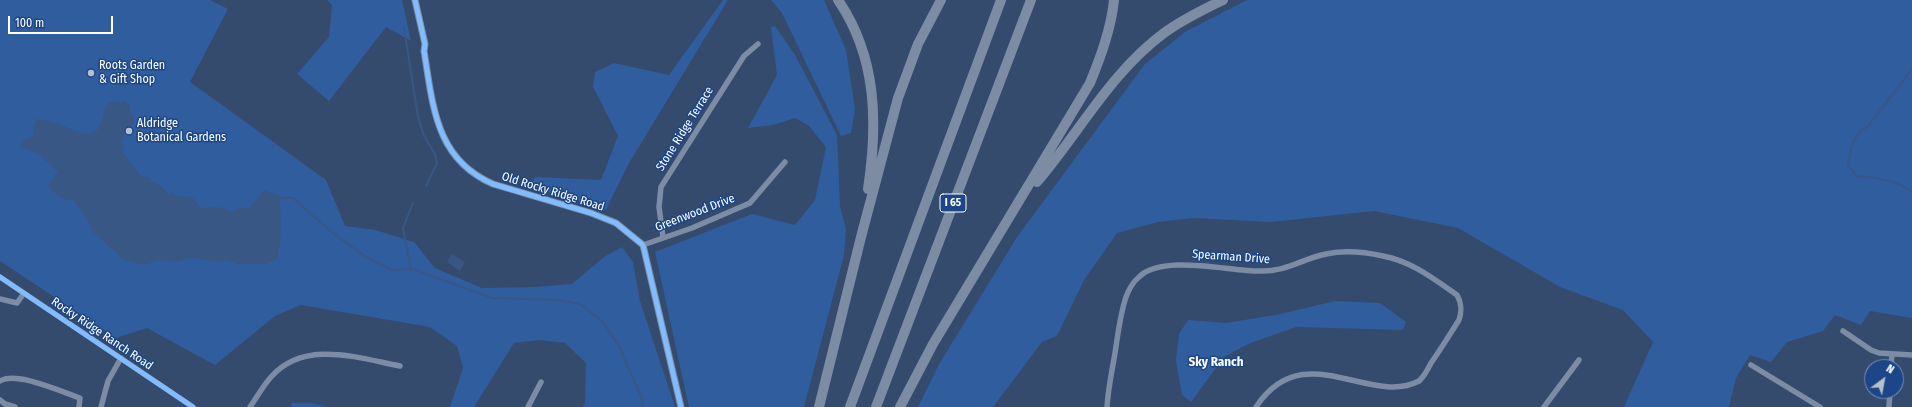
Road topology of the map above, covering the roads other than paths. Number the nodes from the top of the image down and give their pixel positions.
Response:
1 (415, 0) edge
2 (838, 0) edge
3 (941, 0) edge
4 (1001, 0) edge
5 (1031, 0) edge
6 (1114, 0) edge
7 (1222, 0) edge
8 (758, 44) dead end
9 (785, 162) dead end
10 (1020, 202) junction
11 (663, 237) junction
12 (860, 237) junction
13 (643, 245) junction
14 (0, 277) edge
15 (24, 293) junction
16 (0, 299) edge
17 (1843, 331) dead end
18 (1892, 354) junction
19 (1912, 355) edge
20 (121, 358) junction
21 (1892, 359) edge
22 (1579, 360) dead end
23 (1751, 365) dead end
24 (400, 366) dead end
25 (0, 381) edge
26 (541, 382) dead end
27 (1384, 393) dead end
28 (1391, 393) dead end
29 (0, 400) edge
30 (15, 407) edge
31 (79, 407) edge
32 (101, 407) edge
33 (193, 407) edge
34 (250, 407) edge
35 (528, 407) edge
36 (681, 407) edge
37 (819, 407) edge
38 (850, 407) edge
39 (876, 407) edge
40 (900, 407) edge
41 (1107, 407) edge
42 (1256, 407) edge
43 (1544, 407) edge
44 (1820, 407) edge

1 - 13 street, Old Rocky Ridge Road
2 - 12 highway
3 - 12 highway
4 - 38 highway, I 65
5 - 39 highway, I 65
6 - 10 highway
7 - 10 highway
8 - 11 street, Stone Ridge Terrace
9 - 11 street, Greenwood Drive
10 - 40 highway
11 - 13 street, Greenwood Drive
12 - 37 highway
13 - 36 street
14 - 15 street, Rocky Ridge Ranch Road
15 - 16 street
15 - 20 street, Rocky Ridge Ranch Road
17 - 18 street
18 - 19 street
18 - 21 street
20 - 32 street
20 - 33 street, Rocky Ridge Ranch Road
22 - 43 street
23 - 44 street
24 - 34 street
25 - 31 street
26 - 35 street
27 - 42 street
28 - 41 street, Spearman Drive
29 - 30 street

